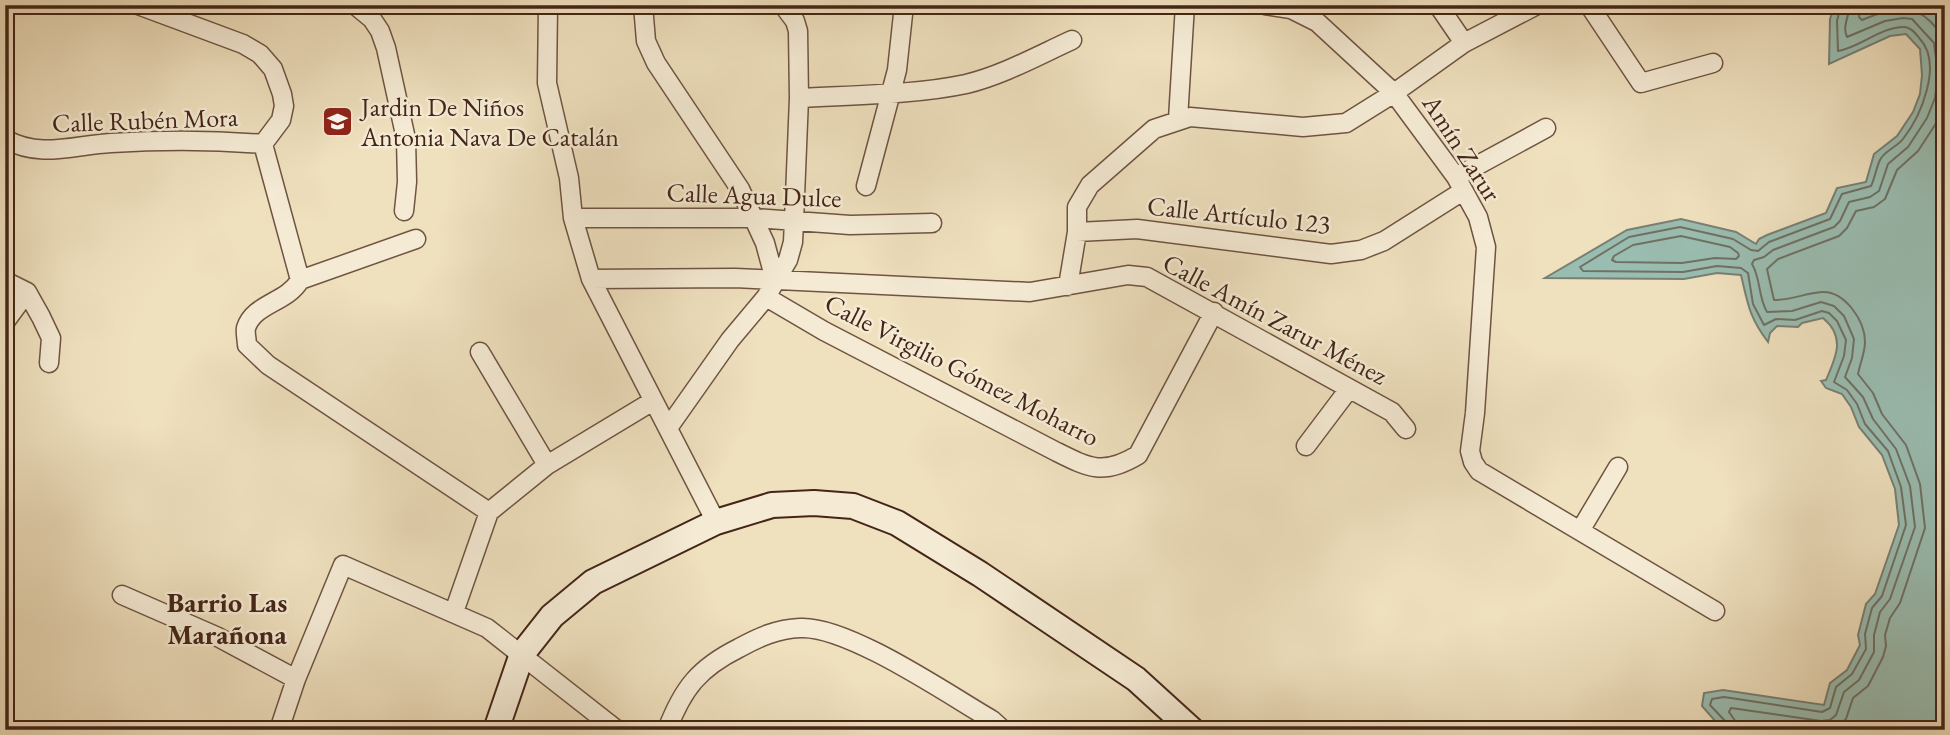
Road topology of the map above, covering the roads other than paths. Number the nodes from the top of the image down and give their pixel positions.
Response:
1 (138, 5) edge
2 (355, 5) edge
3 (548, 5) edge
4 (643, 5) edge
5 (783, 5) edge
6 (904, 5) edge
7 (1185, 5) edge
8 (1265, 5) edge
9 (1438, 5) edge
10 (1538, 5) edge
11 (1589, 5) edge
12 (1072, 40) dead end
13 (1464, 43) junction
14 (1713, 64) dead end
15 (893, 88) junction
16 (1394, 93) junction
17 (799, 98) junction
18 (1178, 119) junction
19 (1546, 128) dead end
20 (5, 139) edge
21 (263, 144) junction
22 (1459, 184) junction
23 (866, 186) dead end
24 (404, 211) dead end
25 (573, 218) junction
26 (754, 218) junction
27 (794, 220) junction
28 (932, 223) dead end
29 (1077, 232) junction
30 (416, 239) dead end
31 (591, 279) junction
32 (300, 280) junction
33 (775, 280) junction
34 (5, 281) edge
35 (1068, 286) junction
36 (27, 292) junction
37 (766, 297) junction
38 (1214, 312) junction
39 (5, 322) edge
40 (480, 352) dead end
41 (49, 363) dead end
42 (1349, 389) junction
43 (653, 401) junction
44 (668, 428) junction
45 (1406, 429) dead end
46 (1306, 446) dead end
47 (547, 465) junction
48 (1618, 467) dead end
49 (489, 512) junction
50 (716, 522) junction
51 (1580, 531) junction
52 (122, 595) dead end
53 (1715, 611) dead end
54 (454, 612) junction
55 (522, 654) junction
56 (296, 679) junction
57 (279, 730) edge
58 (496, 730) edge
59 (617, 730) edge
60 (667, 730) edge
61 (1003, 730) edge
62 (1192, 730) edge

1 - 21 street, Calle Rubén Mora
2 - 24 street
3 - 25 street
4 - 26 street
5 - 17 street
6 - 15 street
7 - 18 street
8 - 16 street, Amín Zarur
9 - 13 street
10 - 13 street
11 - 14 street
12 - 15 street
13 - 16 street
15 - 17 street
15 - 23 street
16 - 18 street
16 - 22 street, Amín Zarur
17 - 27 street
18 - 29 street
19 - 22 street, Calle Artículo 123
20 - 21 street, Calle Rubén Mora
21 - 32 street
22 - 29 street, Calle Artículo 123
22 - 51 street, Amín Zarur
25 - 26 street, Calle Agua Dulce
25 - 31 street
26 - 27 street, Calle Agua Dulce
26 - 33 street
27 - 28 street, Calle Agua Dulce
27 - 33 street
29 - 35 street
30 - 32 street
31 - 33 street, Calle Amín Zarur Ménez
31 - 43 street
32 - 49 street
33 - 35 street, Calle Amín Zarur Ménez
33 - 37 street
34 - 36 street
35 - 38 street, Calle Amín Zarur Ménez
36 - 39 street
36 - 41 street
37 - 38 street, Calle Virgilio Gómez Moharro
37 - 44 street
38 - 42 street, Calle Amín Zarur Ménez
40 - 47 street
42 - 45 street, Calle Amín Zarur Ménez
42 - 46 street
43 - 44 street
43 - 47 street
44 - 50 street
47 - 49 street
48 - 51 street
49 - 54 street
50 - 55 street
50 - 62 street
51 - 53 street
52 - 56 street
54 - 55 street
54 - 56 street
55 - 58 street
55 - 59 street
56 - 57 street
60 - 61 street

